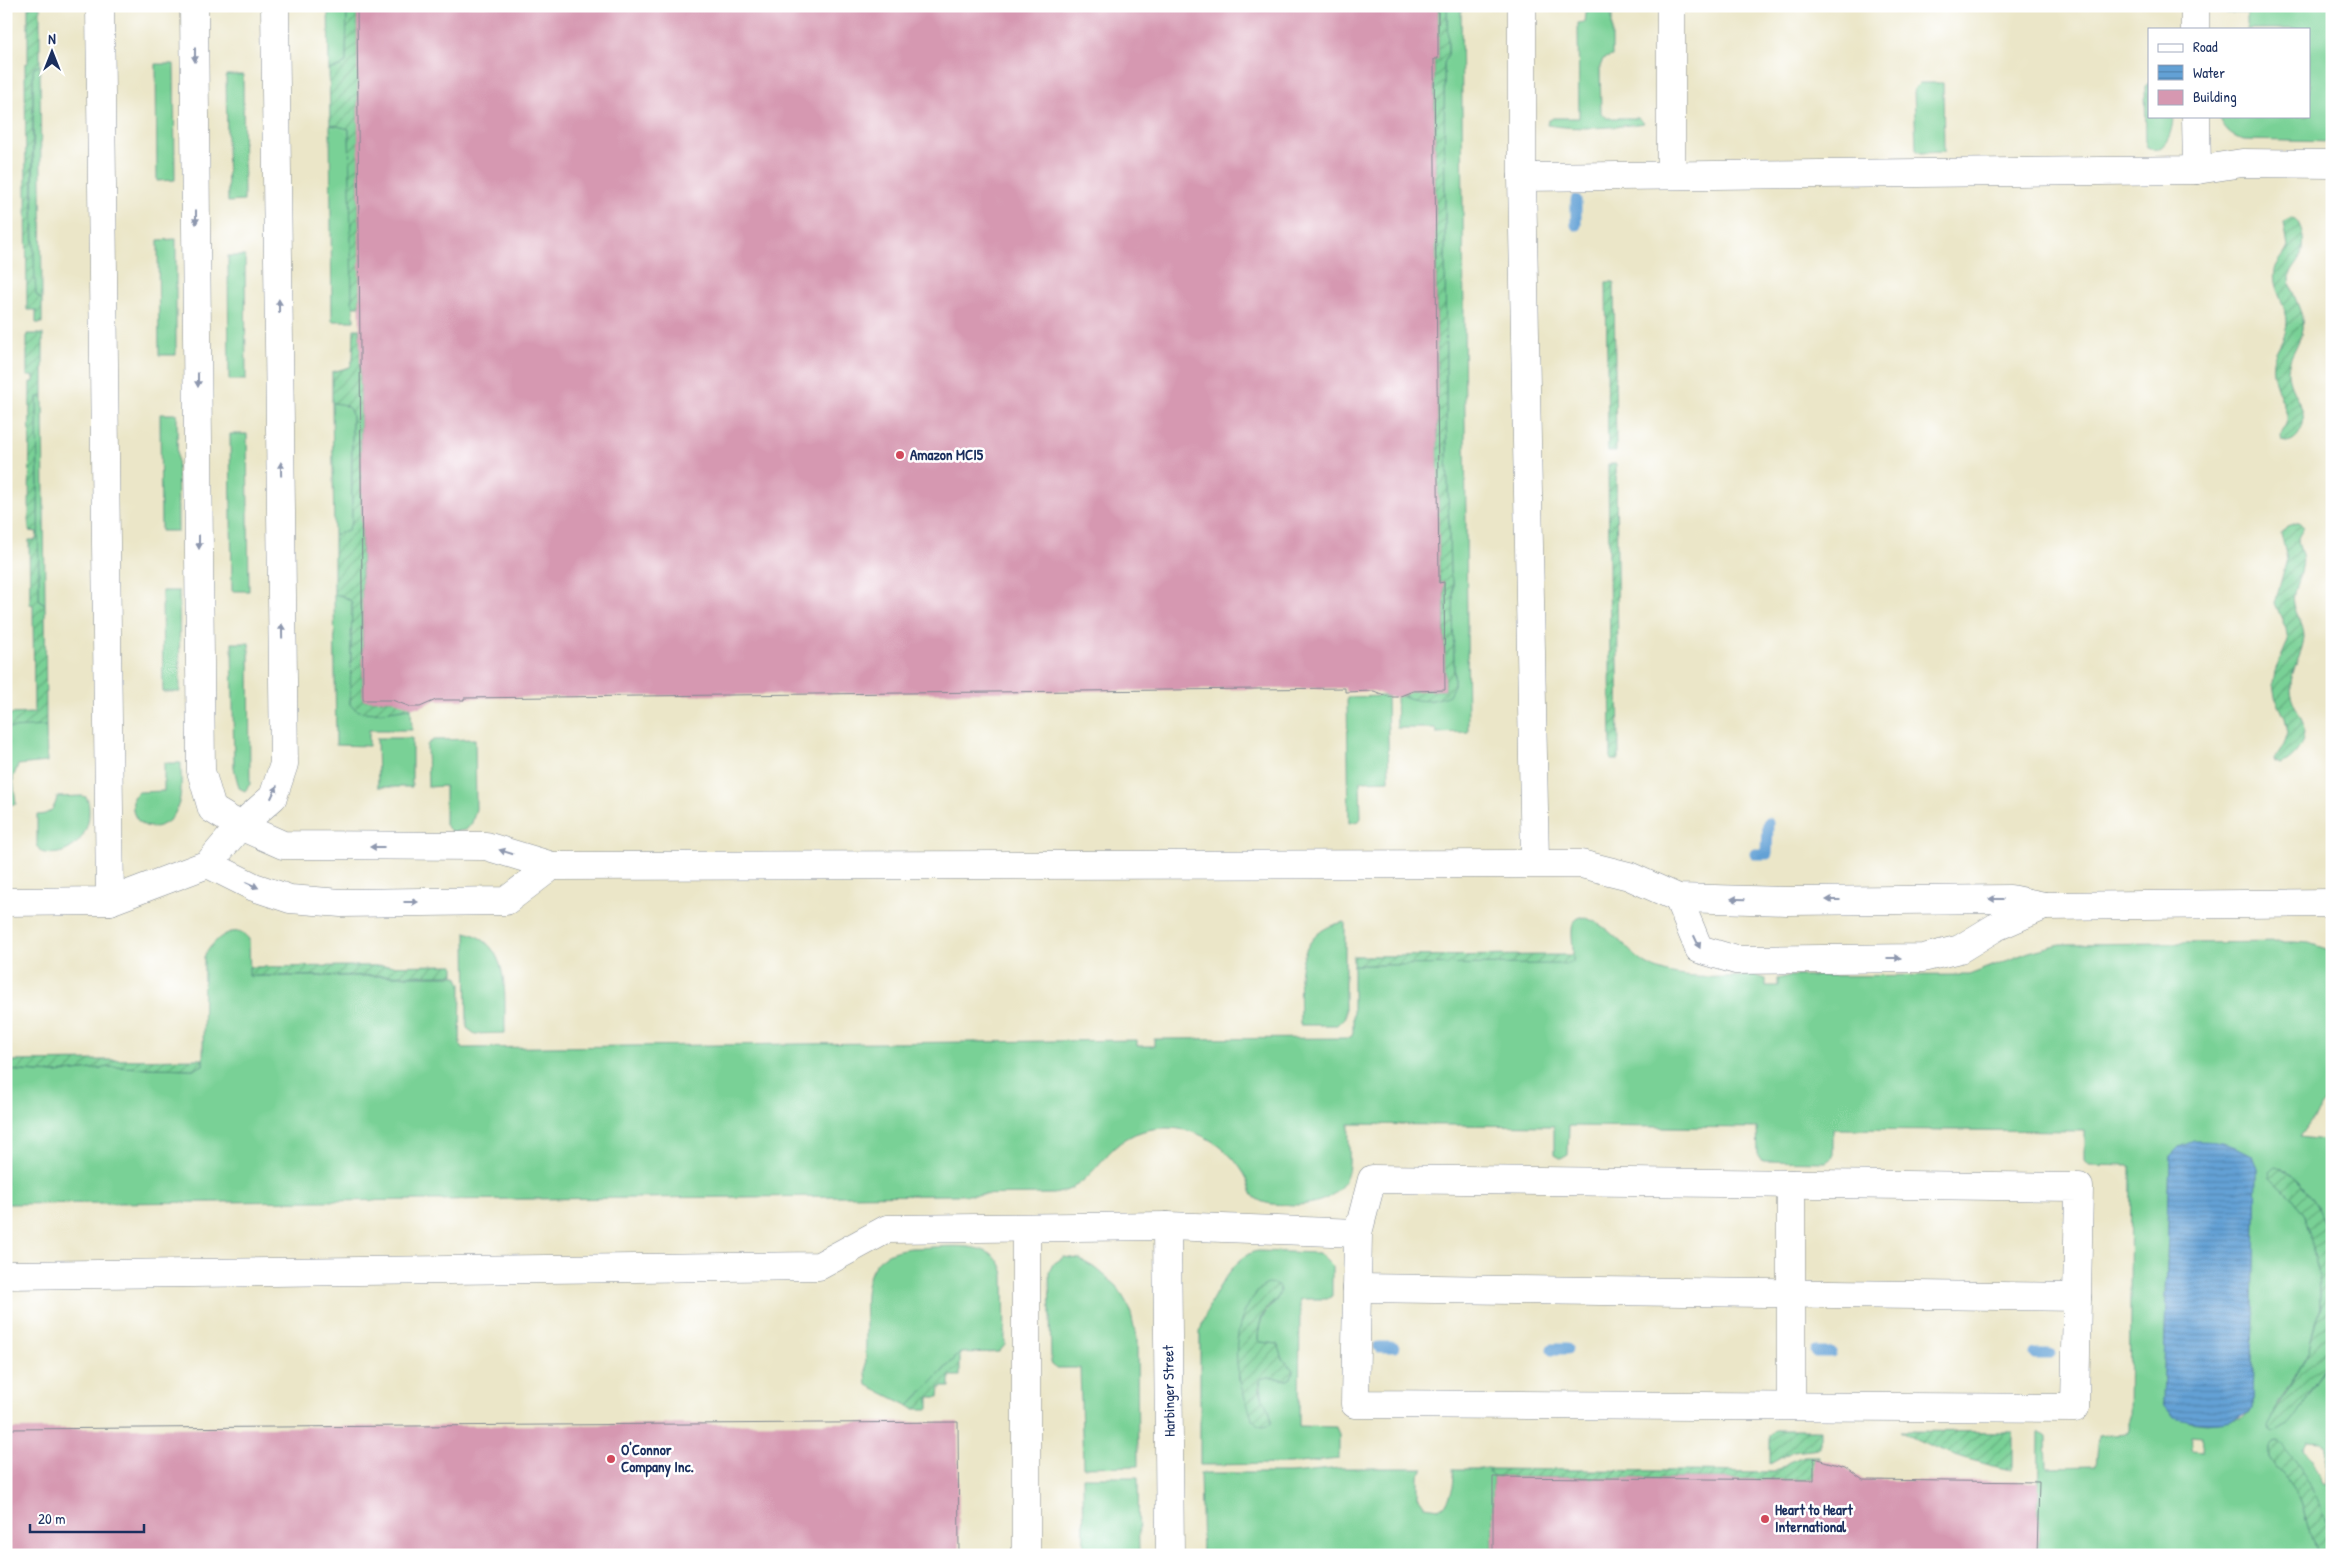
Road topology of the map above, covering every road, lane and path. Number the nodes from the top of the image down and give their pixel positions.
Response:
1 (100, 6) edge
2 (194, 6) edge
3 (275, 6) edge
4 (1522, 6) edge
5 (1670, 6) edge
6 (2195, 6) edge
7 (2195, 28) edge
8 (2196, 118) edge
9 (2332, 164) edge
10 (2197, 170) junction
11 (1672, 174) junction
12 (1522, 177) junction
13 (240, 826) junction
14 (1535, 863) junction
15 (208, 864) junction
16 (552, 866) junction
17 (1678, 898) junction
18 (110, 901) junction
19 (6, 902) edge
20 (2332, 903) edge
21 (2044, 906) junction
22 (1791, 1184) junction
23 (1167, 1226) junction
24 (1026, 1229) junction
25 (1358, 1233) junction
26 (6, 1275) edge
27 (1357, 1288) junction
28 (1791, 1294) junction
29 (2077, 1297) junction
30 (1791, 1406) junction
31 (1026, 1555) edge
32 (1170, 1555) edge

1 - 18 street
2 -> 13 street
13 -> 3 street
4 - 12 street
5 - 11 street
6 - 7 street
8 - 10 street
9 - 10 street
10 - 11 street
11 - 12 street
12 - 14 street
13 - 15 street
16 -> 13 street
14 - 16 street
14 - 17 street
15 -> 16 street
15 - 18 street
21 -> 17 street
17 -> 21 street
18 - 19 street
20 - 21 street
22 - 25 street
22 - 28 street
22 - 29 street
23 - 24 street
23 - 25 street
23 - 32 street, Harbinger Street
24 - 26 street
24 - 31 street
25 - 27 street
27 - 28 street
27 - 30 street
28 - 29 street
28 - 30 street
29 - 30 street

